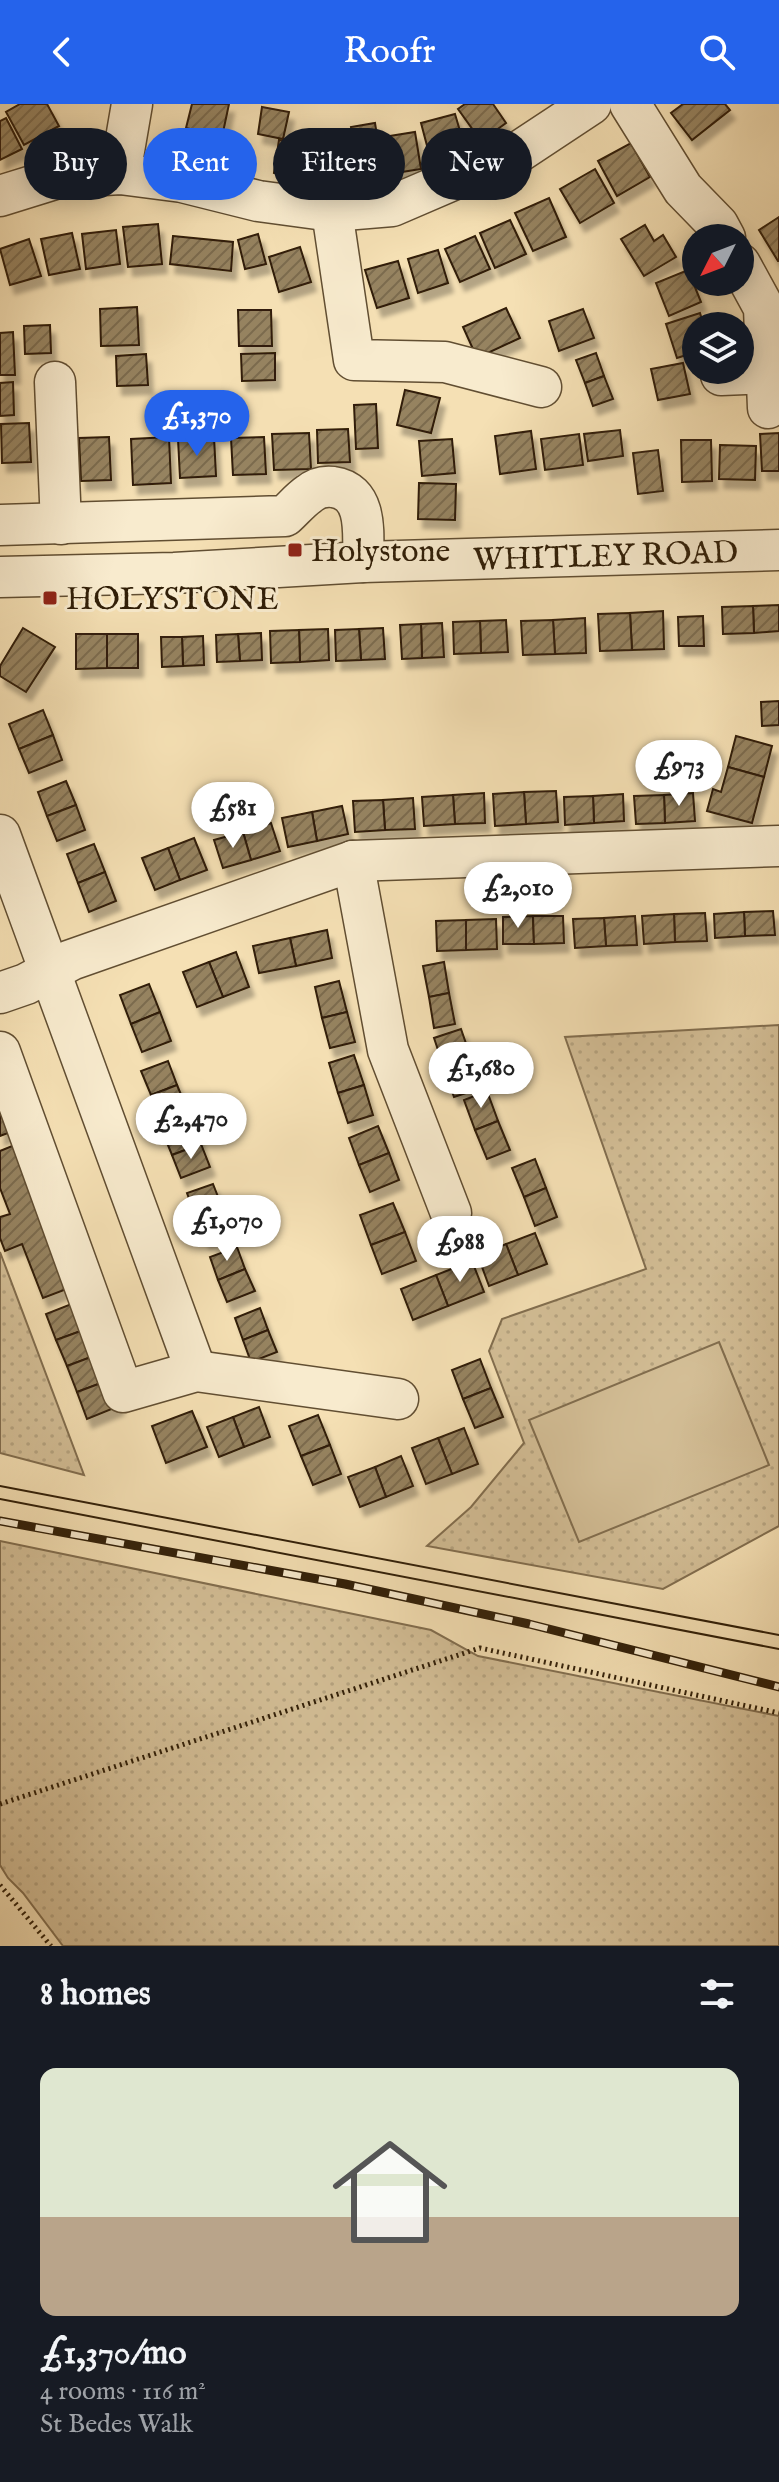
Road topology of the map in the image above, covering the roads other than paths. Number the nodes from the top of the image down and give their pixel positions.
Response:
1 (132, 104) edge
2 (591, 104) edge
3 (630, 104) edge
4 (127, 133) edge
5 (127, 175) edge
6 (24, 189) edge
7 (0, 196) edge
8 (332, 211) junction
9 (717, 224) edge
10 (754, 290) edge
11 (55, 382) dead end
12 (749, 384) edge
13 (541, 387) dead end
14 (61, 524) junction
15 (0, 525) edge
16 (779, 550) edge
17 (363, 562) junction
18 (0, 577) edge
19 (0, 835) edge
20 (779, 846) edge
21 (353, 861) junction
22 (51, 969) junction
23 (0, 993) edge
24 (0, 1052) edge
25 (452, 1212) dead end
26 (196, 1371) junction
27 (409, 1400) dead end

1 - 4 street
2 - 8 street
3 - 9 street
5 - 8 street
6 - 7 street
8 - 13 street
10 - 12 street
11 - 14 street
14 - 15 street
14 - 17 street
16 - 17 street, WHITLEY ROAD
17 - 18 street, WHITLEY ROAD
19 - 22 street
20 - 21 street
21 - 22 street
21 - 25 street
22 - 23 street
22 - 26 street
24 - 26 street
26 - 27 street

